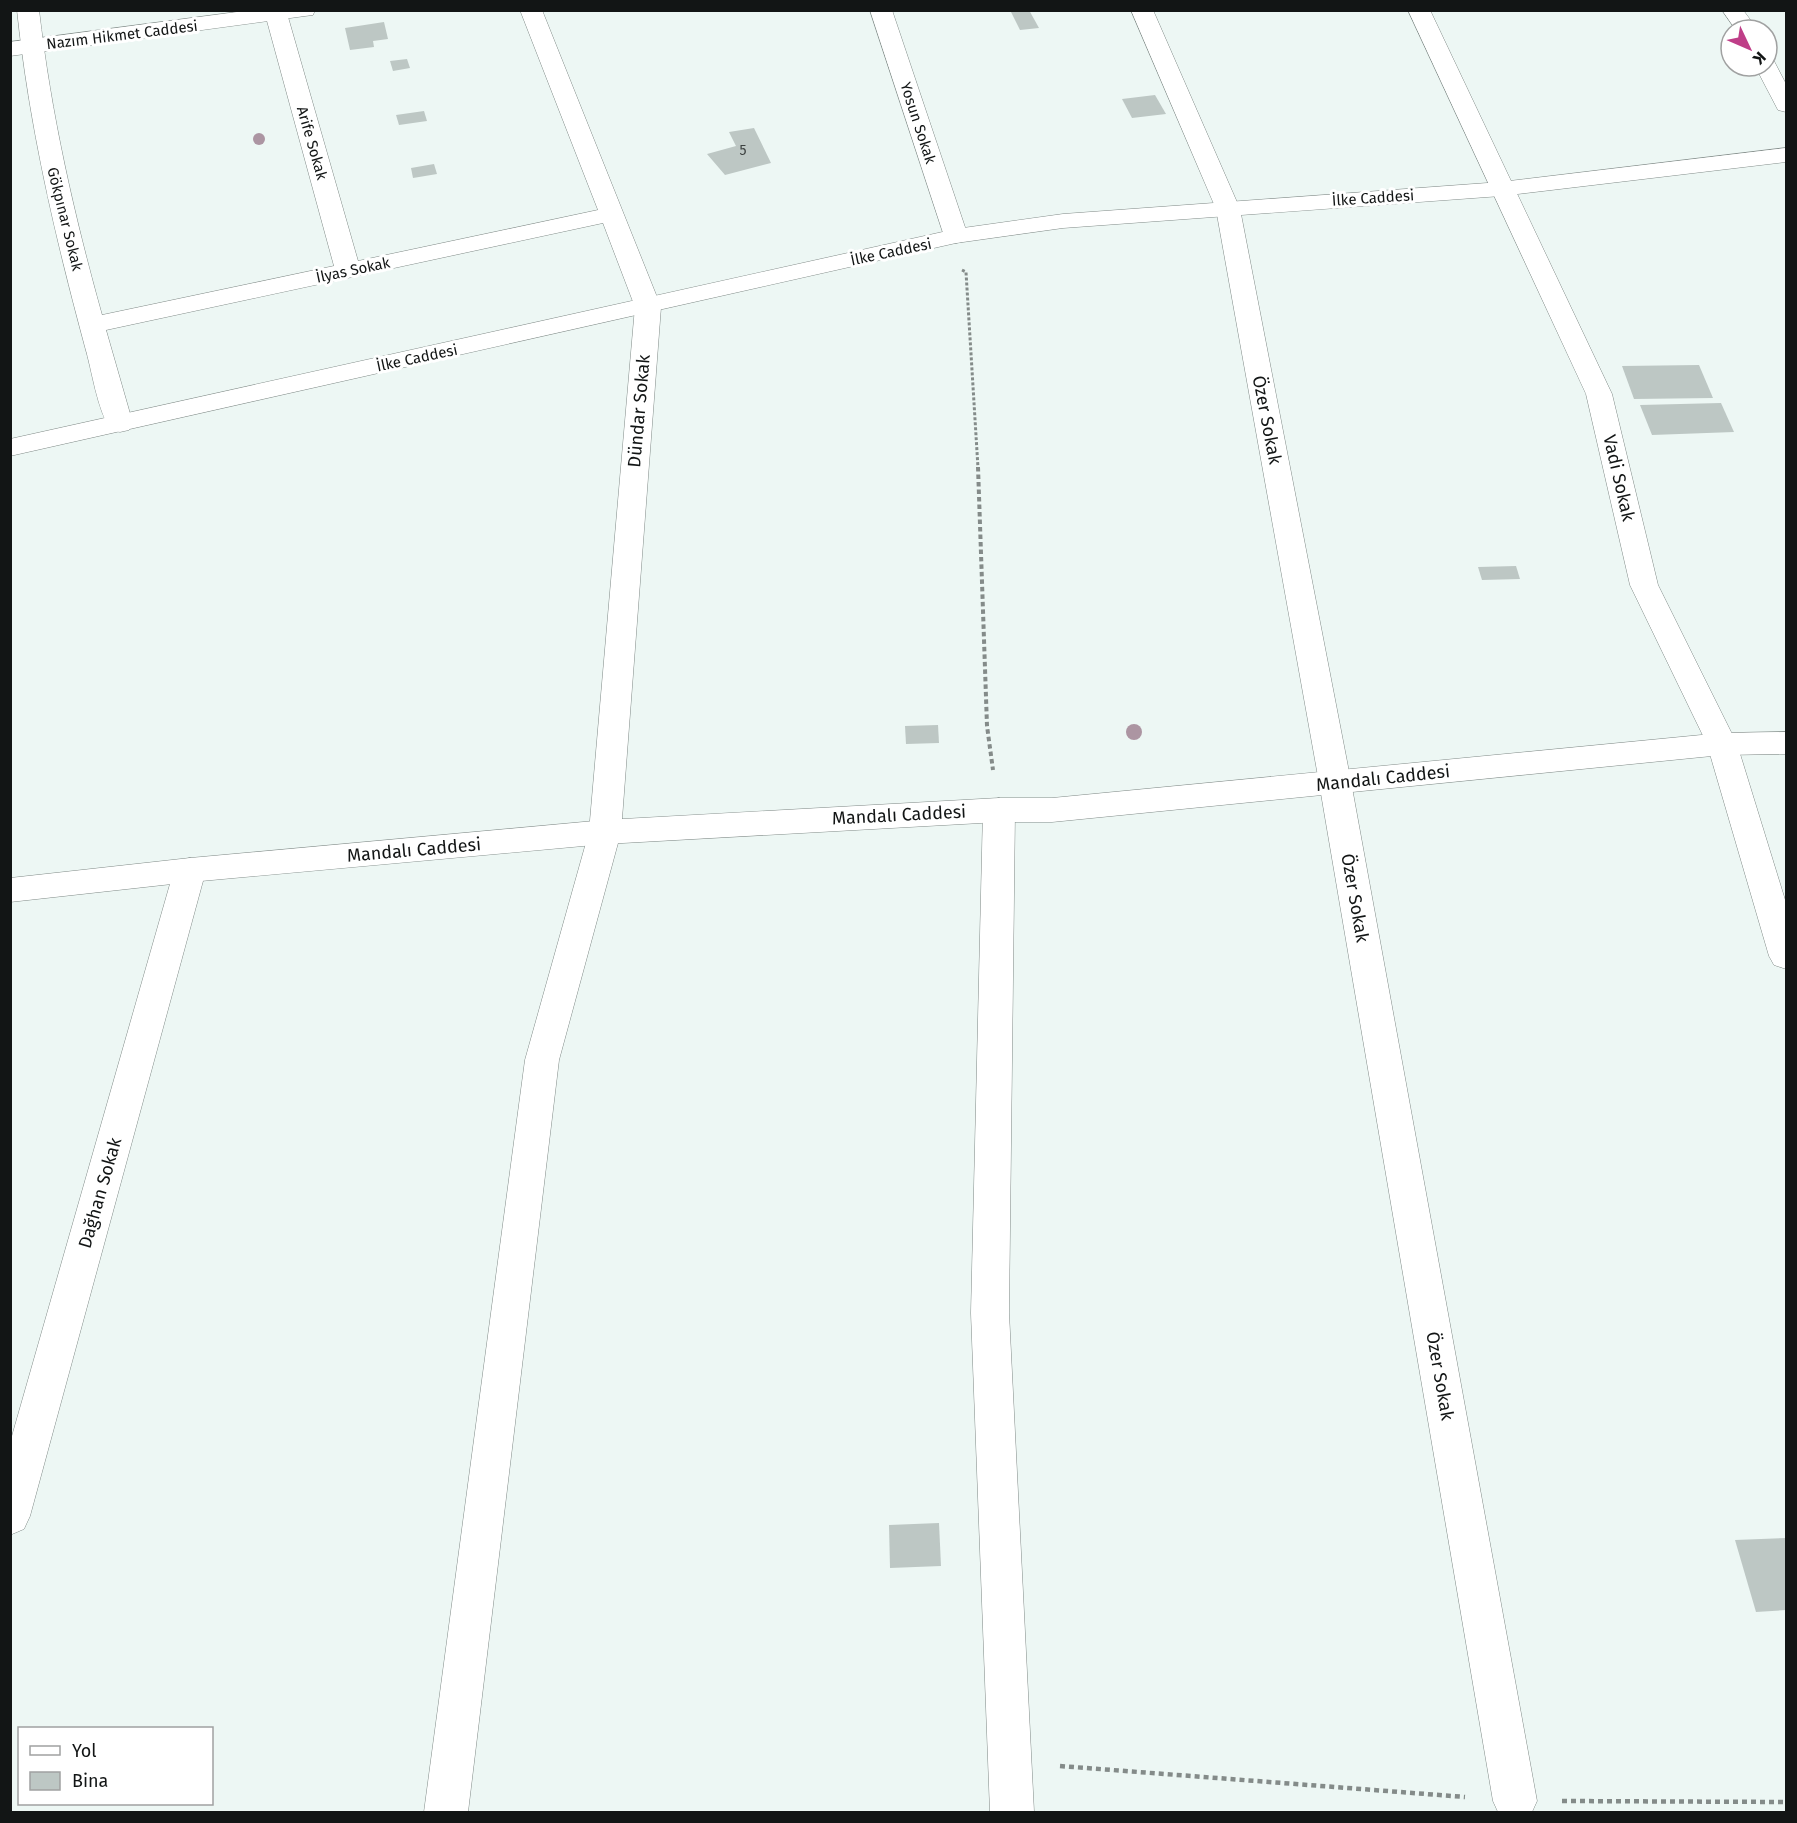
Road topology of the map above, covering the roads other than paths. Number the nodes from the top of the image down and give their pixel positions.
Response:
1 (28, 10) edge
2 (305, 10) edge
3 (531, 10) edge
4 (881, 10) edge
5 (1142, 10) edge
6 (1419, 10) edge
7 (275, 13) edge
8 (21, 48) edge
9 (1772, 78) edge
10 (1786, 105) edge
11 (1786, 155) edge
12 (1501, 189) junction
13 (1228, 209) junction
14 (613, 214) junction
15 (956, 236) junction
16 (348, 270) junction
17 (648, 307) junction
18 (92, 325) junction
19 (120, 424) junction
20 (10, 448) edge
21 (1786, 743) edge
22 (1722, 744) junction
23 (1335, 782) junction
24 (999, 810) junction
25 (605, 832) junction
26 (190, 870) junction
27 (10, 890) edge
28 (1786, 957) edge
29 (10, 1516) edge
30 (1515, 1801) road end
31 (446, 1812) edge
32 (1012, 1812) edge

1 - 8 street, Gökpınar Sokak
2 - 7 street, Nazım Hikmet Caddesi
3 - 14 street, Dündar Sokak
4 - 15 street, Yosun Sokak
5 - 13 street, Özer Sokak
6 - 12 street, Vadi Sokak
7 - 8 street, Nazım Hikmet Caddesi
7 - 16 street, Arife Sokak
8 - 18 street, Gökpınar Sokak
9 - 10 street
11 - 12 street, İlke Caddesi
12 - 13 street, İlke Caddesi
12 - 22 street, Vadi Sokak
13 - 15 street, İlke Caddesi
13 - 23 street, Özer Sokak
14 - 16 street, İlyas Sokak
14 - 17 street, Dündar Sokak
15 - 17 street, İlke Caddesi
16 - 18 street, İlyas Sokak
17 - 19 street, İlke Caddesi
17 - 25 street, Dündar Sokak
18 - 19 street, Gökpınar Sokak
19 - 20 street, İlke Caddesi
21 - 22 street, Mandalı Caddesi
22 - 23 street, Mandalı Caddesi
22 - 28 street, Vadi Sokak
23 - 24 street, Mandalı Caddesi
23 - 30 street, Özer Sokak
24 - 25 street, Mandalı Caddesi
24 - 32 street
25 - 26 street, Mandalı Caddesi
25 - 31 street, Dündar Sokak
26 - 27 street, Mandalı Caddesi
26 - 29 street, Dağhan Sokak

